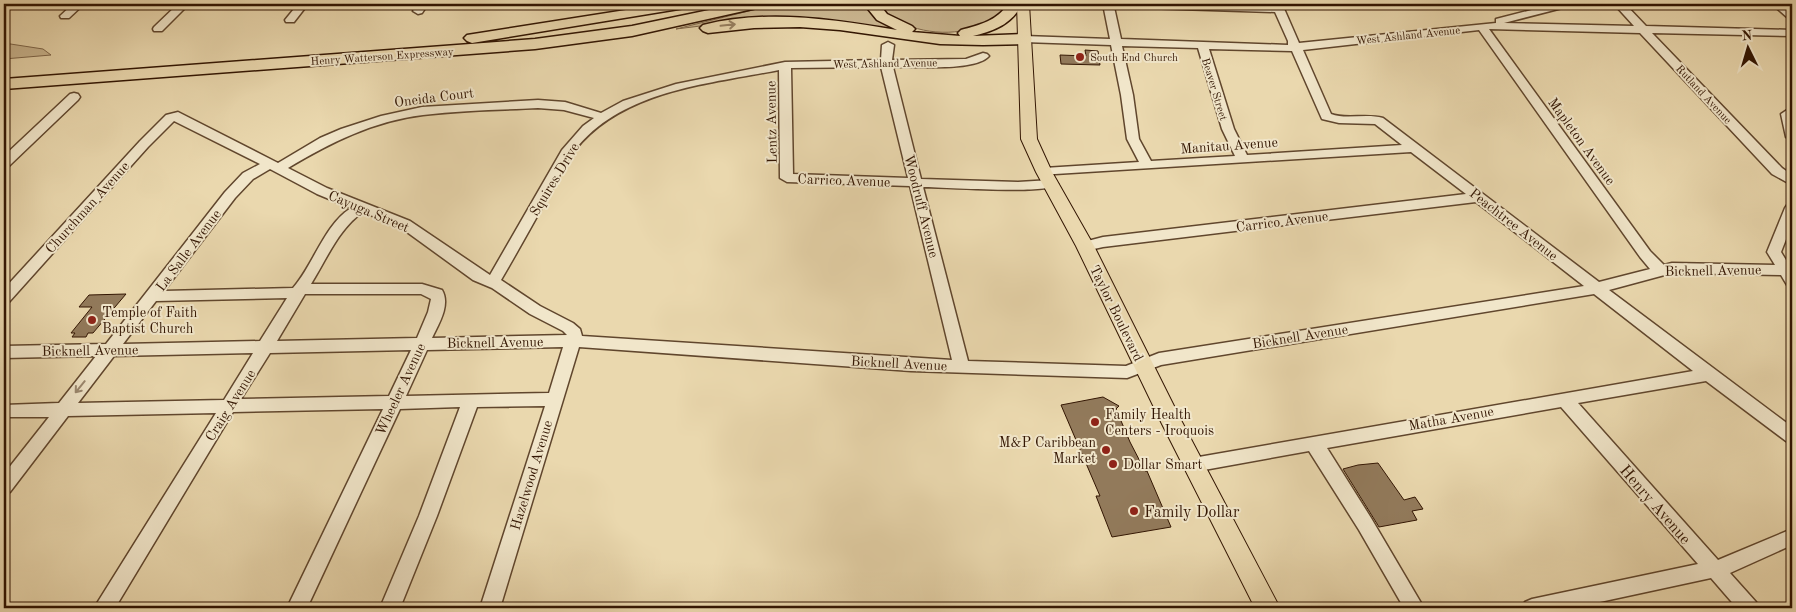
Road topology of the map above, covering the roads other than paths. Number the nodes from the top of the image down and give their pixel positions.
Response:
1 (79, 4) edge
2 (184, 4) edge
3 (303, 4) edge
4 (686, 4) edge
5 (712, 4) edge
6 (757, 4) edge
7 (871, 4) edge
8 (1015, 4) edge
9 (1023, 4) edge
10 (1108, 4) edge
11 (1566, 4) edge
12 (1619, 4) edge
13 (1778, 4) edge
14 (1278, 6) edge
15 (65, 16) dead end
16 (1792, 16) edge
17 (290, 20) dead end
18 (1486, 27) junction
19 (158, 29) dead end
20 (1644, 30) junction
21 (1792, 34) edge
22 (955, 35) junction
23 (472, 38) junction
24 (1024, 39) junction
25 (1115, 42) junction
26 (888, 45) dead end
27 (1202, 45) junction
28 (1296, 47) junction
29 (488, 49) junction
30 (983, 56) dead end
31 (886, 63) junction
32 (785, 65) junction
33 (4, 73) edge
34 (4, 84) edge
35 (74, 97) dead end
36 (1787, 114) dead end
37 (172, 117) joint
38 (603, 117) junction
39 (1792, 137) edge
40 (1415, 148) junction
41 (1243, 159) junction
42 (4, 163) edge
43 (1147, 165) junction
44 (274, 166) junction
45 (787, 178) joint
46 (1048, 178) junction
47 (1792, 181) edge
48 (916, 183) junction
49 (1480, 197) junction
50 (362, 207) junction
51 (1792, 208) edge
52 (1085, 246) junction
53 (1660, 270) junction
54 (1788, 276) edge
55 (493, 282) junction
56 (1597, 288) junction
57 (299, 291) junction
58 (153, 296) junction
59 (4, 298) edge
60 (573, 341) junction
61 (422, 344) junction
62 (266, 347) junction
63 (111, 349) junction
64 (4, 352) edge
65 (1143, 365) junction
66 (962, 366) junction
67 (1709, 374) junction
68 (1564, 398) junction
69 (554, 399) junction
70 (471, 401) junction
71 (394, 402) junction
72 (230, 406) junction
73 (4, 411) edge
74 (61, 411) junction
75 (1792, 436) edge
76 (1311, 443) junction
77 (1193, 464) junction
78 (4, 487) edge
79 (1792, 536) edge
80 (1713, 569) junction
81 (104, 608) edge
82 (297, 608) edge
83 (390, 608) edge
84 (490, 608) edge
85 (1268, 608) edge
86 (1414, 608) edge
87 (1532, 608) edge
88 (1749, 608) edge

1 - 15 street
2 - 19 street
3 - 17 street
4 - 23 highway
5 - 23 highway, Henry Watterson Expressway
6 - 29 highway, Henry Watterson Expressway
7 - 22 highway
8 - 22 highway
9 - 24 main road, Taylor Boulevard
10 - 14 street
10 - 25 street
11 - 18 street
12 - 20 street, Rutland Avenue
13 - 16 street
14 - 28 street, Peachtree Avenue
18 - 20 street, West Ashland Avenue
18 - 28 street, West Ashland Avenue
18 - 53 street, Mapleton Avenue
20 - 21 street, West Ashland Avenue
20 - 47 street, Rutland Avenue
22 - 24 highway
23 - 33 highway, Henry Watterson Expressway
24 - 25 street, West Ashland Avenue
29 -> 24 highway
24 - 46 main road, Taylor Boulevard
25 - 27 street, West Ashland Avenue
25 - 43 street
26 - 31 street, Woodruff Avenue
27 - 28 street, West Ashland Avenue
27 - 41 street, Beaver Street
28 - 40 street, Peachtree Avenue
29 - 34 highway, Henry Watterson Expressway
30 - 31 street, West Ashland Avenue
31 - 32 street, West Ashland Avenue
31 - 48 street, Woodruff Avenue
32 - 38 street, Squires Drive
32 - 45 street, Lentz Avenue
35 - 42 street
36 - 39 street
37 - 44 street, Cayuga Street
37 - 59 street, Churchman Avenue
38 - 44 street, Oneida Court
38 - 55 street, Squires Drive
40 - 41 street, Manitau Avenue
40 - 49 street, Peachtree Avenue
41 - 43 street, Manitau Avenue
43 - 46 street, Manitau Avenue
44 - 50 street, Cayuga Street
44 - 58 street, La Salle Avenue
45 - 48 street, Carrico Avenue
46 - 48 street, Carrico Avenue
46 - 52 main road, Taylor Boulevard
48 - 66 street, Woodruff Avenue
49 - 52 street, Carrico Avenue
49 - 56 street, Peachtree Avenue
50 - 55 street, Cayuga Street
50 - 57 street, Craig Avenue
51 - 54 street
52 - 65 main road, Taylor Boulevard
53 - 54 street, Bicknell Avenue
53 - 56 street, Bicknell Avenue
55 - 60 street, Cayuga Street
56 - 65 street, Bicknell Avenue
56 - 67 street, Peachtree Avenue
57 - 58 street
57 - 61 street, Wheeler Avenue
57 - 62 street, Craig Avenue
58 - 63 street, La Salle Avenue
60 - 61 street, Bicknell Avenue
60 - 66 street, Bicknell Avenue
60 - 69 street, Hazelwood Avenue
61 - 62 street, Bicknell Avenue
61 - 71 street, Wheeler Avenue
62 - 63 street, Bicknell Avenue
62 - 72 street, Craig Avenue
63 - 64 street, Bicknell Avenue
63 -> 74 street, La Salle Avenue
65 - 66 street, Bicknell Avenue
65 - 77 main road, Taylor Boulevard
67 - 68 street, Matha Avenue
67 - 75 street, Peachtree Avenue
68 - 76 street, Matha Avenue
68 - 80 street, Henry Avenue
69 - 70 street
69 - 84 street, Hazelwood Avenue
70 - 71 street
70 - 83 street
71 - 72 street
71 - 82 street, Wheeler Avenue
72 - 74 street
72 - 81 street, Craig Avenue
73 - 74 street
74 - 78 street, La Salle Avenue
76 - 77 street, Matha Avenue
76 - 86 street
77 - 85 main road, Taylor Boulevard
79 - 80 street
80 - 87 street
80 - 88 street, Henry Avenue

